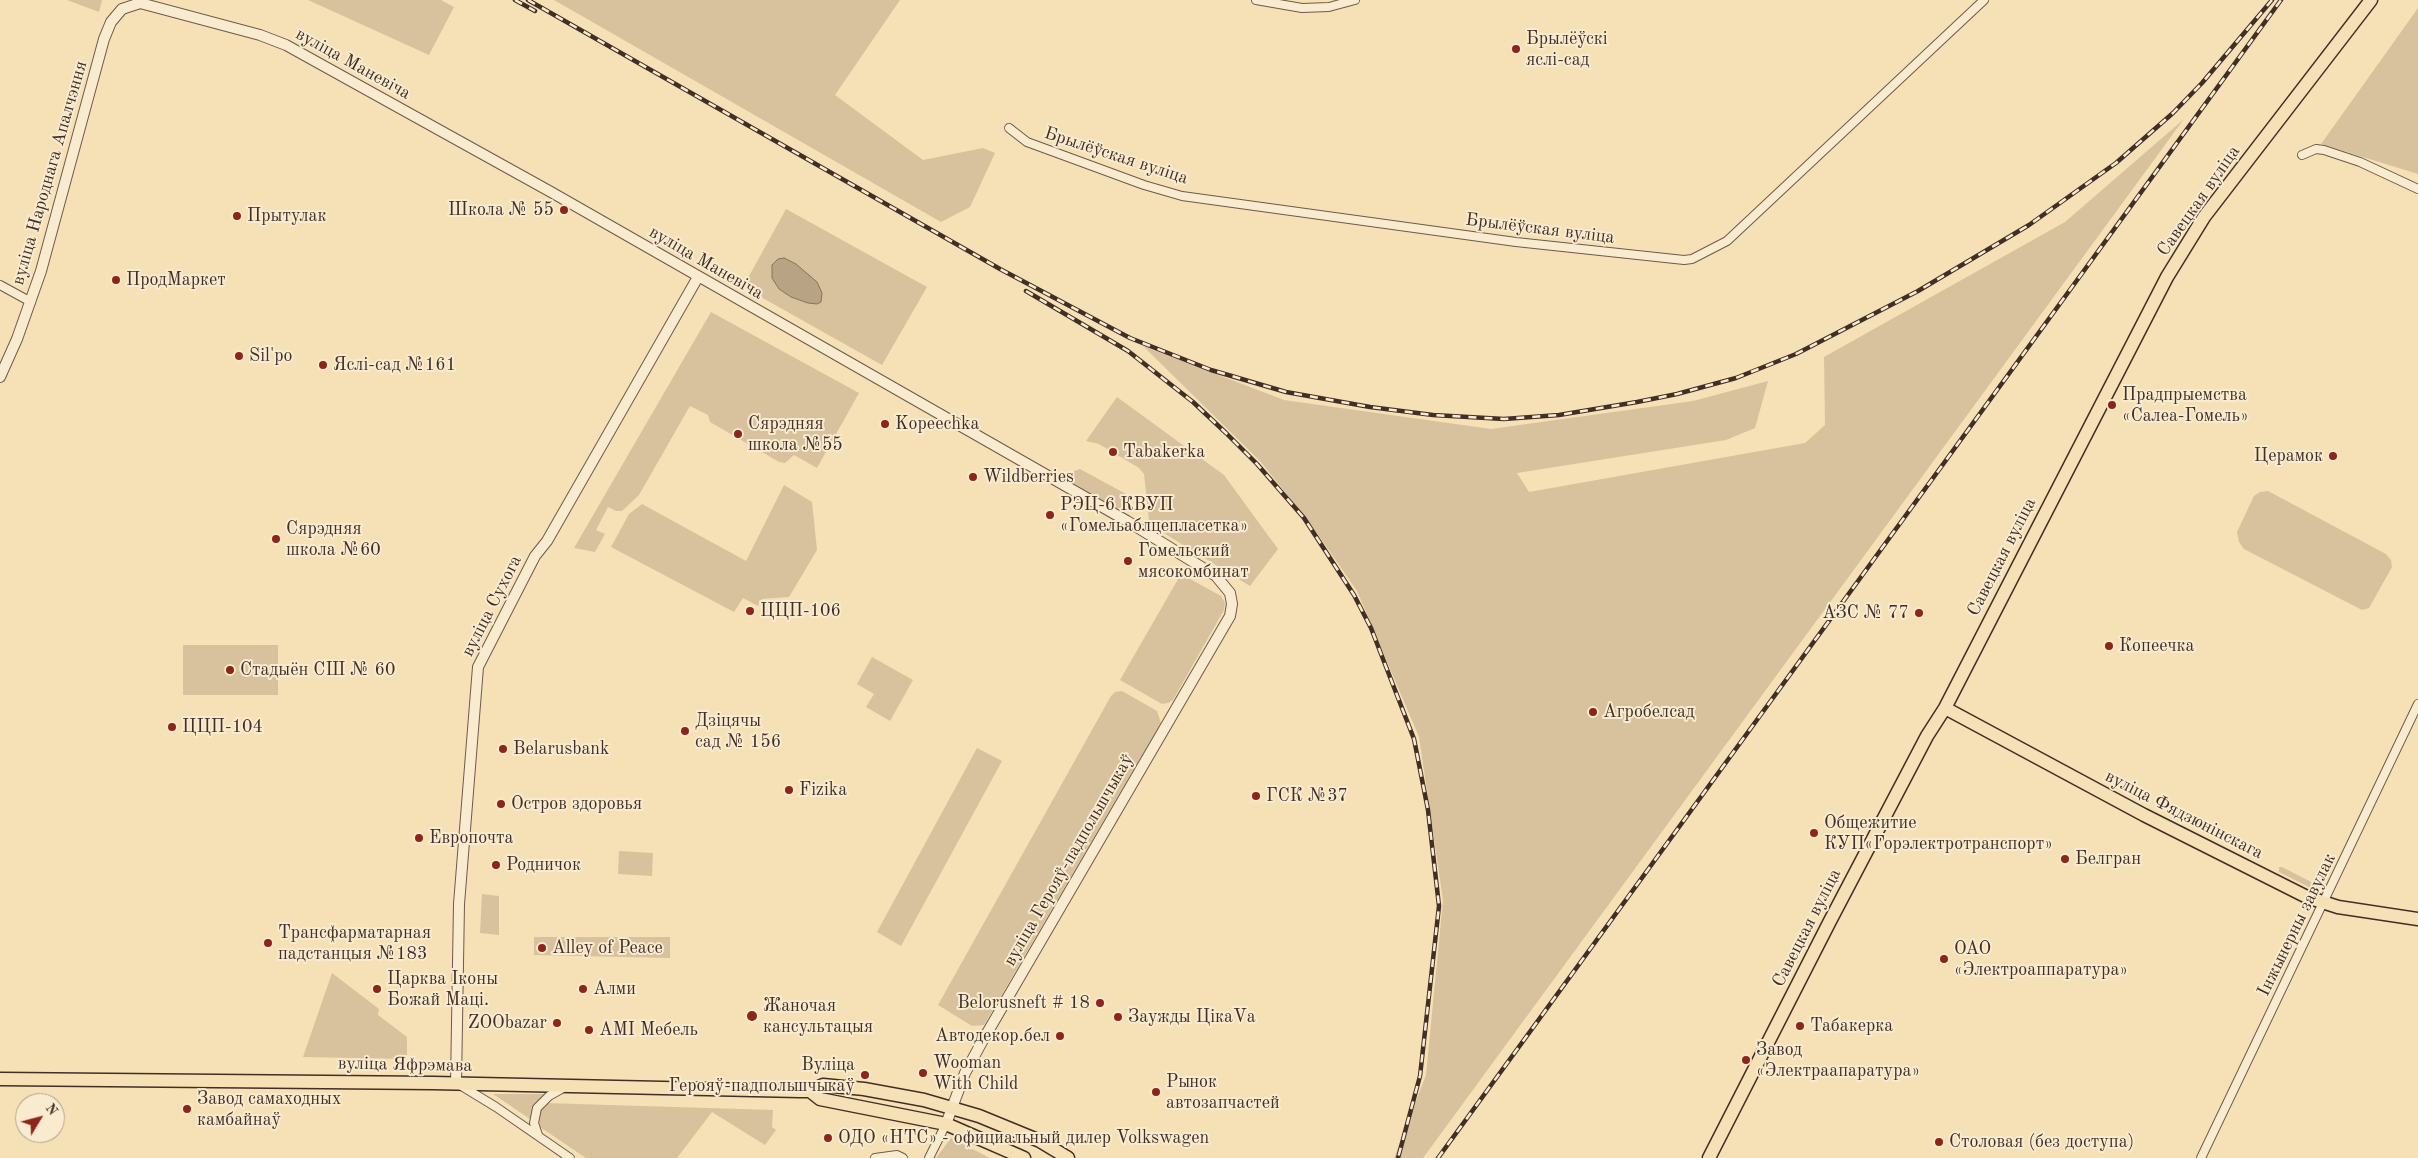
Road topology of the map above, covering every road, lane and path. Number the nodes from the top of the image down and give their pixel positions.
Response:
1 (1256, 0) edge
2 (1355, 0) edge
3 (1984, 0) edge
4 (2371, 0) edge
5 (122, 8) joint
6 (1009, 128) dead end
7 (2302, 155) dead end
8 (2418, 189) edge
9 (698, 277) junction
10 (0, 285) edge
11 (31, 302) junction
12 (0, 377) edge
13 (1230, 616) joint
14 (2418, 704) edge
15 (1945, 708) junction
16 (2323, 903) junction
17 (2418, 919) edge
18 (0, 1079) edge
19 (456, 1083) junction
20 (570, 1085) junction
21 (810, 1091) junction
22 (950, 1108) junction
23 (946, 1124) junction
24 (540, 1136) junction
25 (570, 1158) edge
26 (875, 1158) edge
27 (902, 1158) edge
28 (929, 1158) edge
29 (1024, 1158) edge
30 (1068, 1158) edge
31 (1710, 1158) edge
32 (2201, 1158) edge

1 - 2 street
3 - 6 street, Брылёўская вуліца
4 - 15 main road, Савецкая вуліца
5 - 9 street, вуліца Маневіча
5 - 11 street, вуліца Народнага Апалчэння
7 - 8 street
9 - 13 street, вуліца Маневіча
9 - 19 street, вуліца Сухога
10 - 11 street
11 - 12 street, вуліца Народнага Апалчэння
13 - 22 street, вуліца Герояў-падпольшчыкаў
14 - 16 street, Інжынерны завулак
15 - 16 main road, вуліца Фядзюнінскага
15 - 31 main road, Савецкая вуліца
16 - 17 main road, вуліца Фядзюнінскага
16 - 32 street, Інжынерны завулак
18 - 19 main road, вуліца Яфрэмава
19 - 20 main road, вуліца Яфрэмава
19 - 24 street
20 - 21 main road, вуліца Яфрэмава
20 - 24 street
21 - 22 main road, вуліца Яфрэмава
21 - 23 main road, вуліца Яфрэмава
22 - 23 street, вуліца Герояў-падпольшчыкаў
22 - 30 main road, вуліца Яфрэмава
23 - 28 street
23 - 29 main road, вуліца Яфрэмава
24 - 25 street
26 - 27 street

